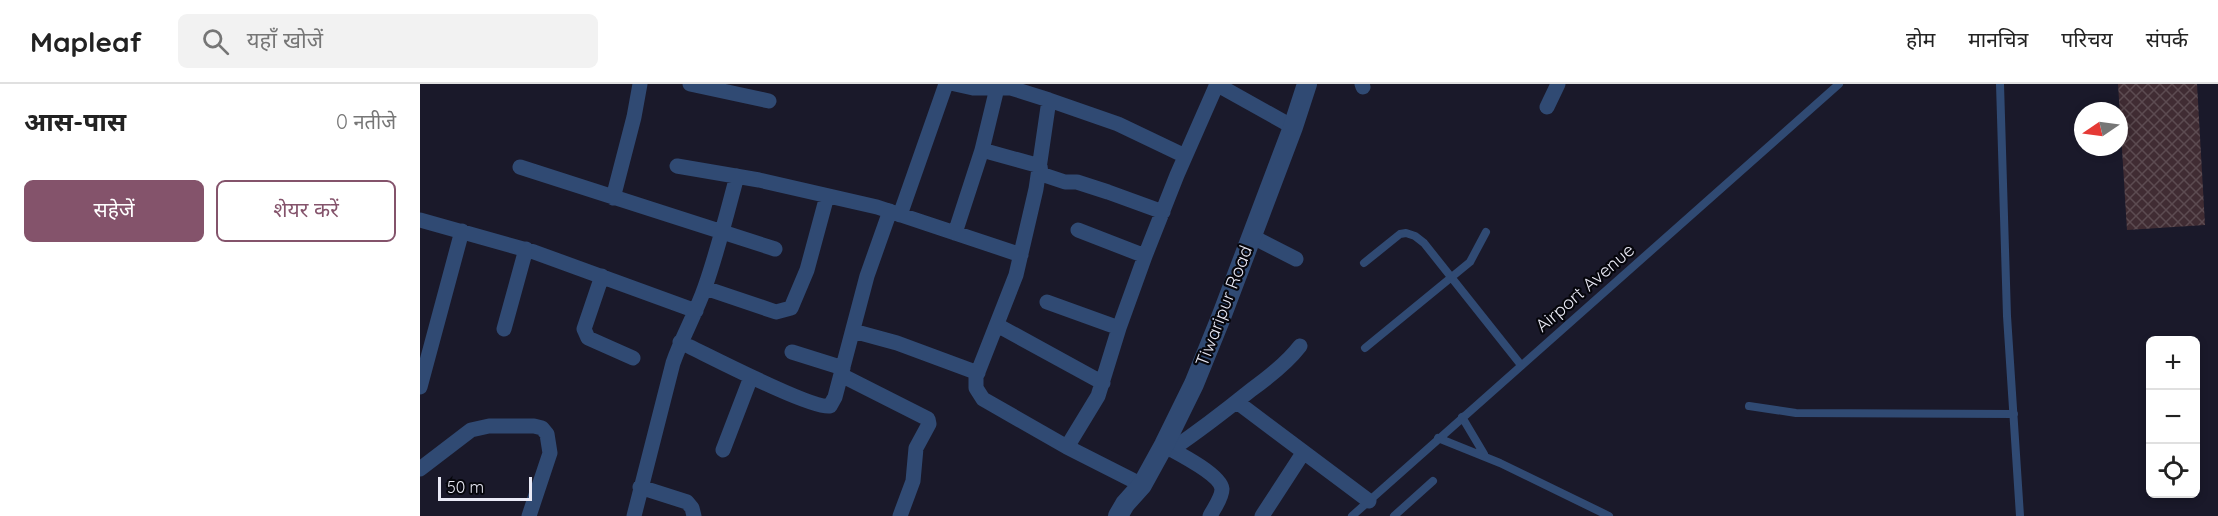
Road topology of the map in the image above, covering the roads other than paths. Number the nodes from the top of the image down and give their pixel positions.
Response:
1 (640, 84) edge
2 (690, 84) edge
3 (946, 84) edge
4 (955, 84) edge
5 (1217, 84) edge
6 (1307, 84) edge
7 (1558, 84) edge
8 (1839, 84) edge
9 (2000, 84) edge
10 (998, 87) edge
11 (1049, 100) junction
12 (770, 101) dead end
13 (1547, 107) dead end
14 (1293, 127) junction
15 (982, 150) junction
16 (1185, 156) junction
17 (677, 166) dead end
18 (1040, 166) junction
19 (520, 167) dead end
20 (737, 176) junction
21 (827, 196) junction
22 (613, 198) junction
23 (1163, 212) junction
24 (895, 213) junction
25 (420, 220) edge
26 (1078, 230) dead end
27 (462, 231) junction
28 (723, 231) junction
29 (1486, 232) dead end
30 (955, 233) junction
31 (1251, 237) junction
32 (526, 249) junction
33 (775, 249) dead end
34 (1021, 255) junction
35 (1145, 256) junction
36 (1296, 259) dead end
37 (1364, 262) dead end
38 (602, 276) junction
39 (1454, 277) junction
40 (705, 288) junction
41 (1047, 302) dead end
42 (696, 311) junction
43 (997, 325) junction
44 (1119, 328) junction
45 (504, 329) dead end
46 (853, 332) junction
47 (680, 342) junction
48 (1300, 346) dead end
49 (1365, 348) dead end
50 (792, 352) dead end
51 (633, 358) dead end
52 (1521, 365) junction
53 (842, 371) junction
54 (978, 373) junction
55 (752, 377) junction
56 (1103, 383) junction
57 (420, 387) edge
58 (1237, 402) junction
59 (1749, 406) dead end
60 (2014, 414) junction
61 (1462, 417) junction
62 (1438, 438) junction
63 (1067, 447) junction
64 (1168, 448) junction
65 (723, 450) dead end
66 (1303, 453) junction
67 (1485, 456) junction
68 (420, 470) edge
69 (1433, 481) dead end
70 (1142, 485) junction
71 (640, 487) junction
72 (1369, 501) junction
73 (529, 516) edge
74 (634, 516) edge
75 (694, 516) edge
76 (900, 516) edge
77 (1118, 516) edge
78 (1210, 516) edge
79 (1262, 516) edge
80 (1352, 516) edge
81 (1394, 516) edge
82 (1609, 516) edge
83 (2020, 516) edge

1 - 22 street
2 - 12 street
3 - 24 street
4 - 10 street
5 - 14 street
5 - 16 street
6 - 14 street, Tiwaripur Road
7 - 13 street
8 - 52 lane, Airport Avenue
9 - 60 lane
10 - 11 street
10 - 15 street
11 - 16 street
11 - 18 street
14 - 31 street, Tiwaripur Road
15 - 18 street
15 - 30 street
16 - 23 street
17 - 20 street
18 - 23 street
18 - 34 street
19 - 22 street
20 - 21 street
20 - 28 street
21 - 24 street
21 - 40 street
22 - 28 street
23 - 35 street
24 - 30 street
24 - 46 street
25 - 27 street
26 - 35 street
27 - 32 street
27 - 57 street
28 - 33 street
28 - 40 street
29 - 39 lane
30 - 34 street
31 - 36 street
31 - 64 street, Tiwaripur Road
32 - 38 street
32 - 45 street
34 - 43 street
35 - 44 street
37 - 39 lane
38 - 42 street
38 - 51 street
39 - 49 lane
39 - 52 lane
40 - 42 street
41 - 44 street
42 - 47 street
43 - 54 street
43 - 56 street
44 - 56 street
46 - 53 street
46 - 54 street
47 - 55 street
47 - 71 street
48 - 58 street
50 - 53 street
52 - 61 lane, Airport Avenue
53 - 55 street
53 - 76 street
54 - 63 street
55 - 65 street
56 - 63 street
58 - 64 street
58 - 66 street
59 - 60 lane
60 - 83 lane
61 - 62 lane, Airport Avenue
61 - 67 lane
62 - 67 lane
62 - 72 lane, Airport Avenue
63 - 70 street
64 - 70 street, Tiwaripur Road
64 - 78 street
66 - 72 street
66 - 79 street
67 - 82 lane
68 - 73 street
69 - 81 lane
70 - 77 street, Tiwaripur Road
71 - 74 street
71 - 75 street
72 - 80 lane, Airport Avenue

